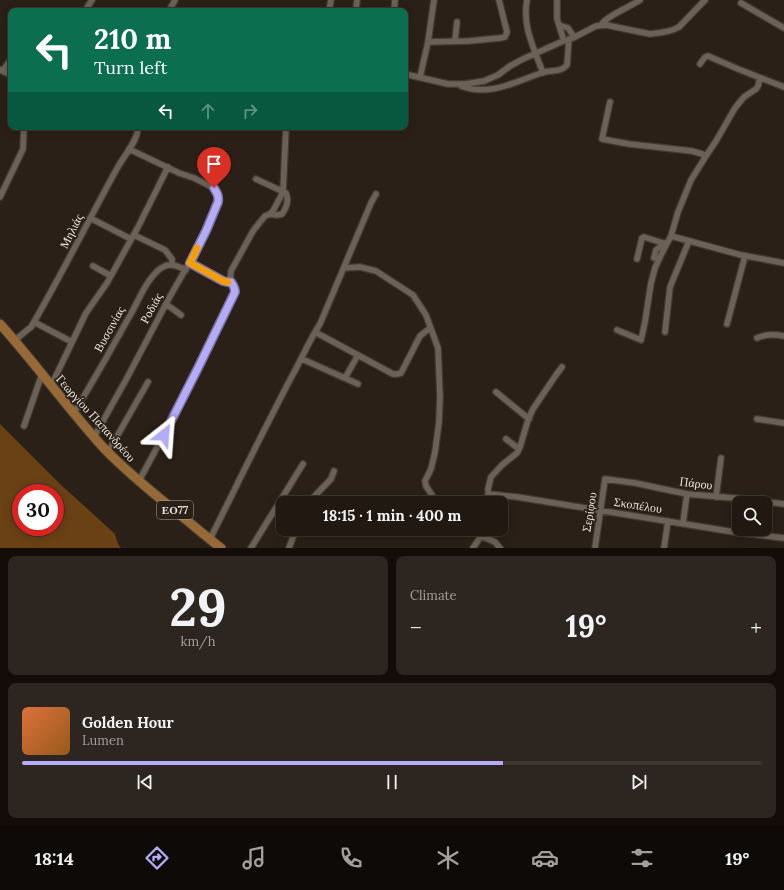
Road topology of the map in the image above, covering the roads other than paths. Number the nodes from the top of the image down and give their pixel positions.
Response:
1 (434, 0) edge
2 (499, 0) edge
3 (527, 0) edge
4 (557, 0) edge
5 (640, 0) edge
6 (705, 0) edge
7 (741, 3) dead end
8 (457, 22) dead end
9 (559, 26) junction
10 (601, 26) junction
11 (784, 28) edge
12 (569, 39) junction
13 (428, 42) junction
14 (456, 42) junction
15 (536, 53) junction
16 (8, 63) edge
17 (700, 64) dead end
18 (0, 70) edge
19 (543, 73) junction
20 (408, 75) edge
21 (420, 77) junction
22 (760, 78) junction
23 (458, 85) junction
24 (784, 87) edge
25 (610, 102) dead end
26 (24, 130) edge
27 (138, 130) edge
28 (286, 130) edge
29 (129, 149) junction
30 (706, 156) junction
31 (168, 167) junction
32 (256, 179) dead end
33 (283, 192) junction
34 (376, 194) dead end
35 (0, 197) edge
36 (270, 214) junction
37 (90, 218) junction
38 (671, 236) junction
39 (132, 237) junction
40 (689, 241) junction
41 (665, 243) junction
42 (745, 256) junction
43 (654, 258) dead end
44 (637, 259) dead end
45 (190, 263) junction
46 (784, 263) edge
47 (172, 265) junction
48 (93, 266) dead end
49 (344, 268) junction
50 (186, 270) junction
51 (111, 276) junction
52 (231, 282) junction
53 (166, 304) junction
54 (181, 315) dead end
55 (34, 322) junction
56 (0, 324) edge
57 (727, 324) dead end
58 (430, 328) junction
59 (618, 330) dead end
60 (315, 332) junction
61 (665, 332) dead end
62 (784, 336) edge
63 (757, 338) dead end
64 (15, 340) junction
65 (72, 342) junction
66 (358, 355) junction
67 (302, 360) junction
68 (562, 367) dead end
69 (42, 374) junction
70 (346, 378) junction
71 (148, 382) dead end
72 (358, 384) dead end
73 (51, 386) junction
74 (496, 392) dead end
75 (74, 413) junction
76 (529, 419) junction
77 (757, 419) dead end
78 (784, 423) edge
79 (24, 426) dead end
80 (94, 437) junction
81 (506, 439) dead end
82 (519, 449) junction
83 (108, 452) junction
84 (721, 458) dead end
85 (303, 464) dead end
86 (334, 471) dead end
87 (605, 479) joint
88 (140, 481) junction
89 (488, 494) joint
90 (687, 494) junction
91 (314, 496) edge
92 (432, 496) edge
93 (716, 496) junction
94 (784, 504) edge
95 (600, 510) junction
96 (668, 521) junction
97 (683, 523) junction
98 (293, 536) edge
99 (481, 536) joint
100 (784, 538) edge
101 (210, 539) junction
102 (222, 548) edge
103 (251, 548) edge
104 (289, 548) edge
105 (473, 548) edge
106 (500, 548) edge
107 (594, 548) edge
108 (664, 548) edge

1 - 13 street
2 - 14 street
3 - 15 street
4 - 9 street
5 - 10 street
6 - 10 street
7 - 11 street
8 - 14 street
9 - 12 street
9 - 12 street
10 - 12 street
12 - 15 street
12 - 19 street
13 - 14 street
13 - 21 street
15 - 19 street
15 - 23 street
16 - 18 street
17 - 22 street
19 - 23 street
20 - 21 street
21 - 23 street
22 - 24 street
22 - 30 street
25 - 30 street
26 - 35 street
27 - 29 street, Μηλιάς
28 - 33 street
29 - 31 street
29 - 37 street, Μηλιάς
30 - 38 street
31 - 39 street
31 - 45 street, Ροδιάς
32 - 33 street
33 - 36 street
33 - 36 street
34 - 49 street
36 - 52 street
37 - 39 street
37 - 55 street, Μηλιάς
38 - 40 street
38 - 41 street
39 - 47 street
39 - 51 street
40 - 42 street
40 - 61 street
41 - 43 street
41 - 44 street
41 - 59 street
42 - 46 street
42 - 57 street
45 - 50 street, Ροδιάς
45 - 52 street
47 - 50 street
47 - 75 street, Βυσσινίας
48 - 51 street
49 - 58 street
49 - 60 street
50 - 53 street, Ροδιάς
51 - 65 street
52 - 88 street
53 - 54 street
53 - 80 street, Ροδιάς
55 - 64 street, Μηλιάς
55 - 65 street
56 - 64 main road, Γεωργίου Παπανδρέου / ΕΟ77
58 - 66 street
58 - 92 street
60 - 66 street
60 - 67 street
62 - 63 street
64 - 69 main road, Γεωργίου Παπανδρέου / ΕΟ77
65 - 73 street
66 - 70 street
67 - 70 street
67 - 101 street
68 - 76 street
69 - 73 main road, Γεωργίου Παπανδρέου / ΕΟ77
69 - 79 street
70 - 72 street
71 - 83 street
73 - 75 main road, Γεωργίου Παπανδρέου / ΕΟ77
74 - 76 street
75 - 80 main road, Γεωργίου Παπανδρέου / ΕΟ77
76 - 82 street
77 - 78 street
80 - 83 main road, Γεωργίου Παπανδρέου / ΕΟ77
81 - 82 street
82 - 89 street
83 - 88 main road, Γεωργίου Παπανδρέου / ΕΟ77
84 - 93 street
85 - 103 street
86 - 91 street
87 - 90 street, Πάρου
87 - 95 street, Σερίφου
88 - 101 main road, Γεωργίου Παπανδρέου / ΕΟ77
89 - 95 street, Σκοπέλου
90 - 93 street, Πάρου
90 - 97 street
93 - 94 street, Πάρου
95 - 96 street, Σκοπέλου
95 - 107 street, Σερίφου
96 - 97 street, Σκοπέλου
96 - 108 street
97 - 100 street, Σκοπέλου
98 - 104 street
99 - 105 street
99 - 106 street
101 - 102 main road, Γεωργίου Παπανδρέου / ΕΟ77

